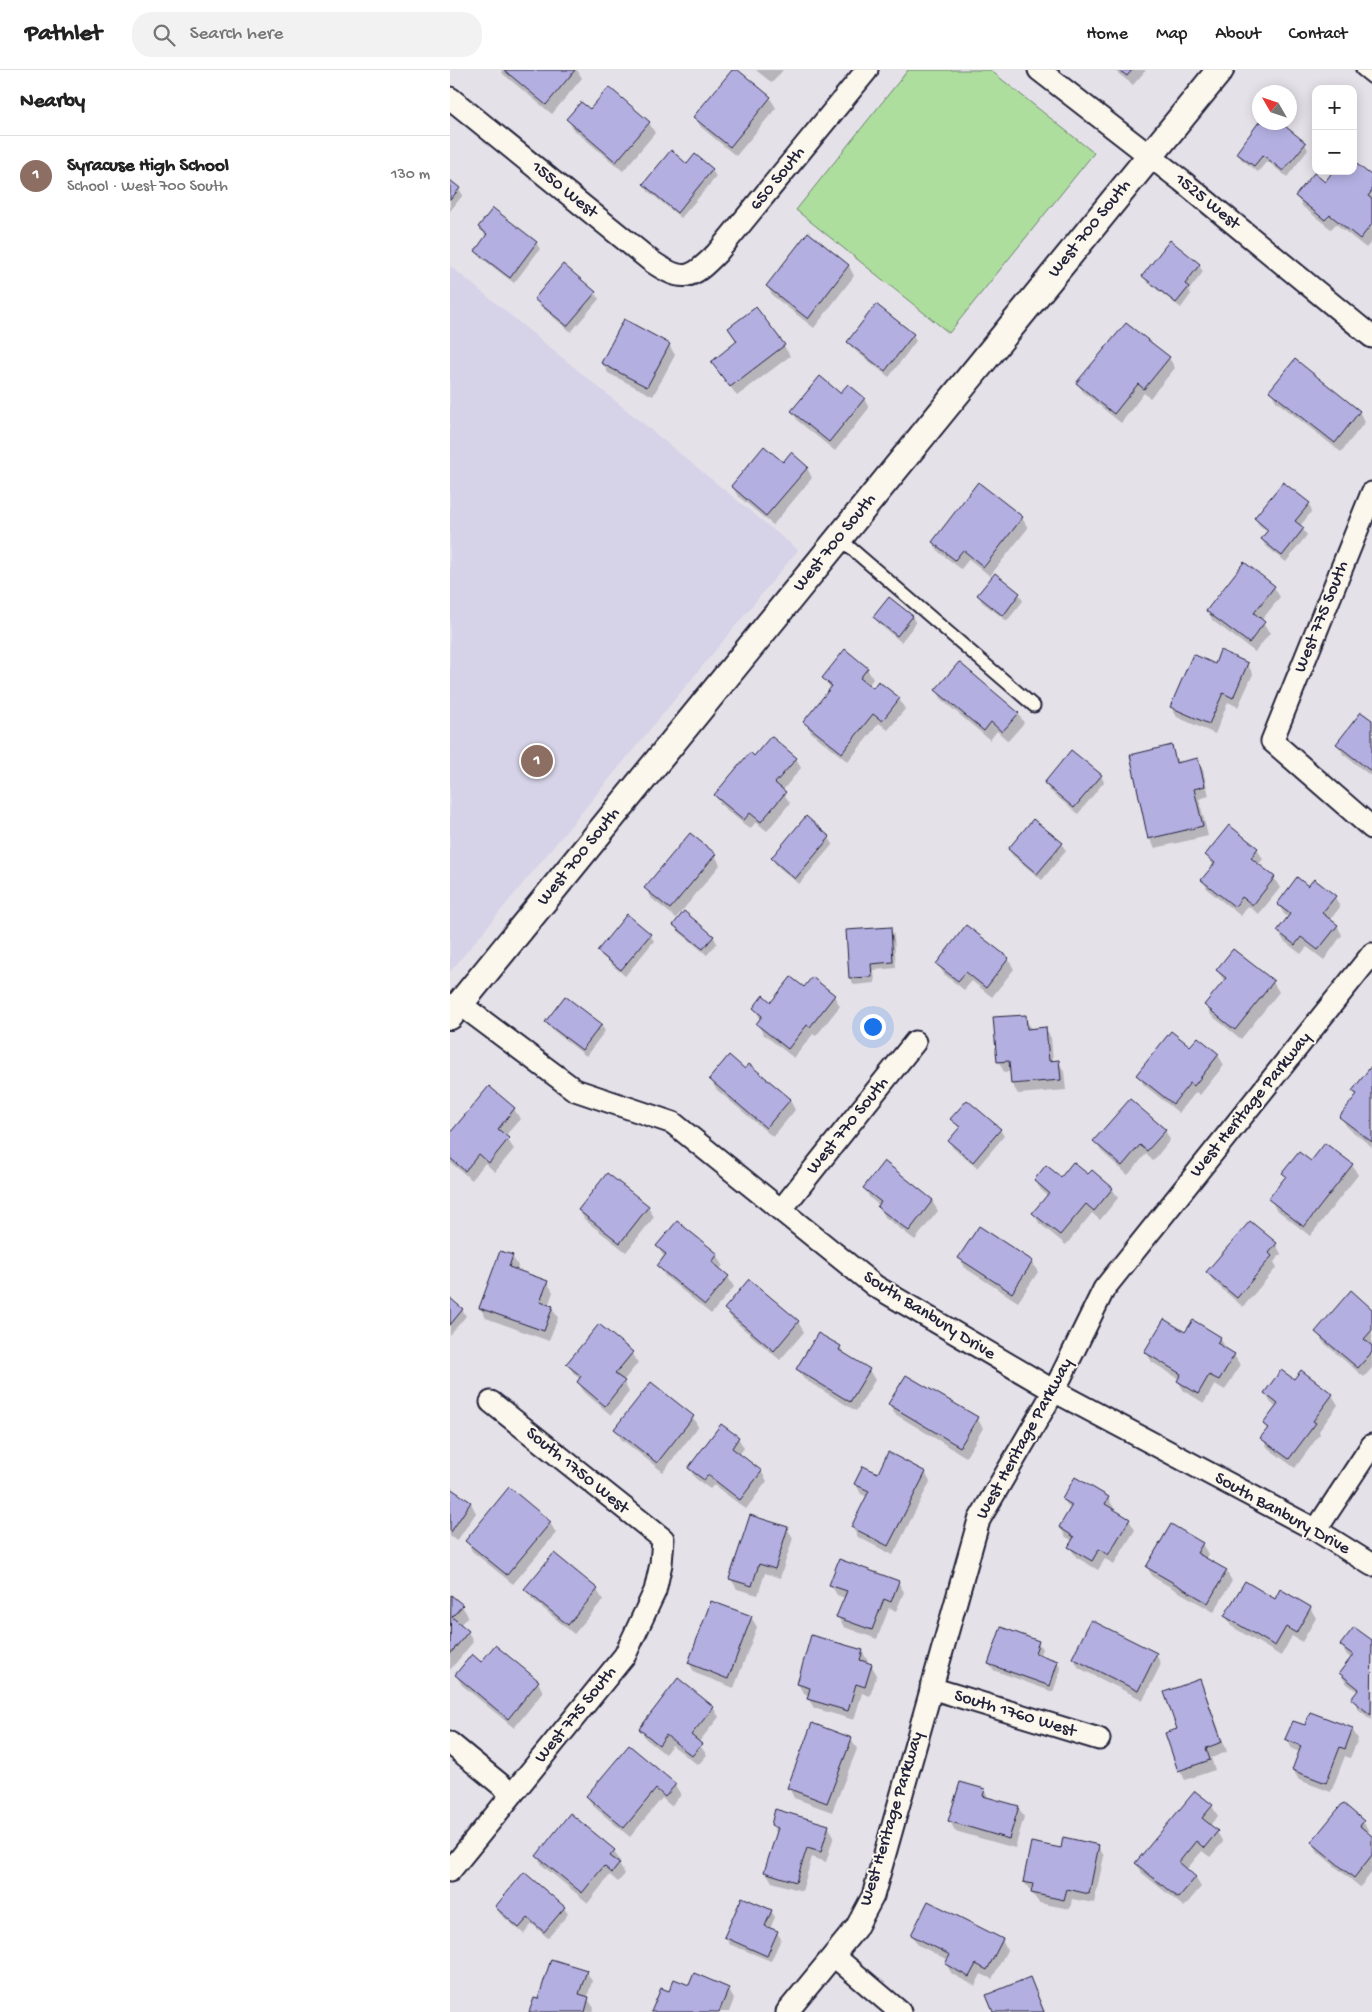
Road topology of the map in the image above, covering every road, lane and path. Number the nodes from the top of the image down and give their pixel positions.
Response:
1 (867, 70) edge
2 (1039, 70) edge
3 (1220, 70) edge
4 (1362, 70) edge
5 (1372, 78) edge
6 (450, 98) edge
7 (1150, 156) junction
8 (682, 277) joint
9 (1372, 336) edge
10 (1372, 493) edge
11 (839, 538) junction
12 (1034, 706) dead end
13 (1372, 828) edge
14 (1372, 954) edge
15 (455, 1010) edge
16 (915, 1042) dead end
17 (781, 1210) junction
18 (1054, 1391) junction
19 (491, 1402) dead end
20 (1372, 1445) edge
21 (1316, 1530) junction
22 (662, 1540) joint
23 (1372, 1565) edge
24 (931, 1688) junction
25 (1099, 1739) dead end
26 (450, 1743) edge
27 (512, 1794) junction
28 (450, 1871) edge
29 (834, 1956) junction
30 (788, 2012) edge
31 (900, 2012) edge

1 - 8 street, 650 South
2 - 7 street, 1525 West
3 - 7 street, West 700 South
4 - 5 lane
6 - 8 street, 1550 West
7 - 9 street, 1525 West
7 - 11 street, West 700 South
10 - 13 street, West 775 South
11 - 12 lane
11 - 15 street, West 700 South
14 - 18 street, West Heritage Parkway
15 - 17 street, South Banbury Drive
16 - 17 street, West 770 South
17 - 18 street, South Banbury Drive
18 - 21 street, South Banbury Drive
18 - 24 street, West Heritage Parkway
19 - 22 street, South 1750 West
20 - 21 street
21 - 23 street, South Banbury Drive
22 - 27 street, West 775 South
24 - 25 street, South 1760 West
24 - 29 street, West Heritage Parkway
26 - 27 street
27 - 28 street, West 775 South
29 - 30 street, West Heritage Parkway
29 - 31 street

